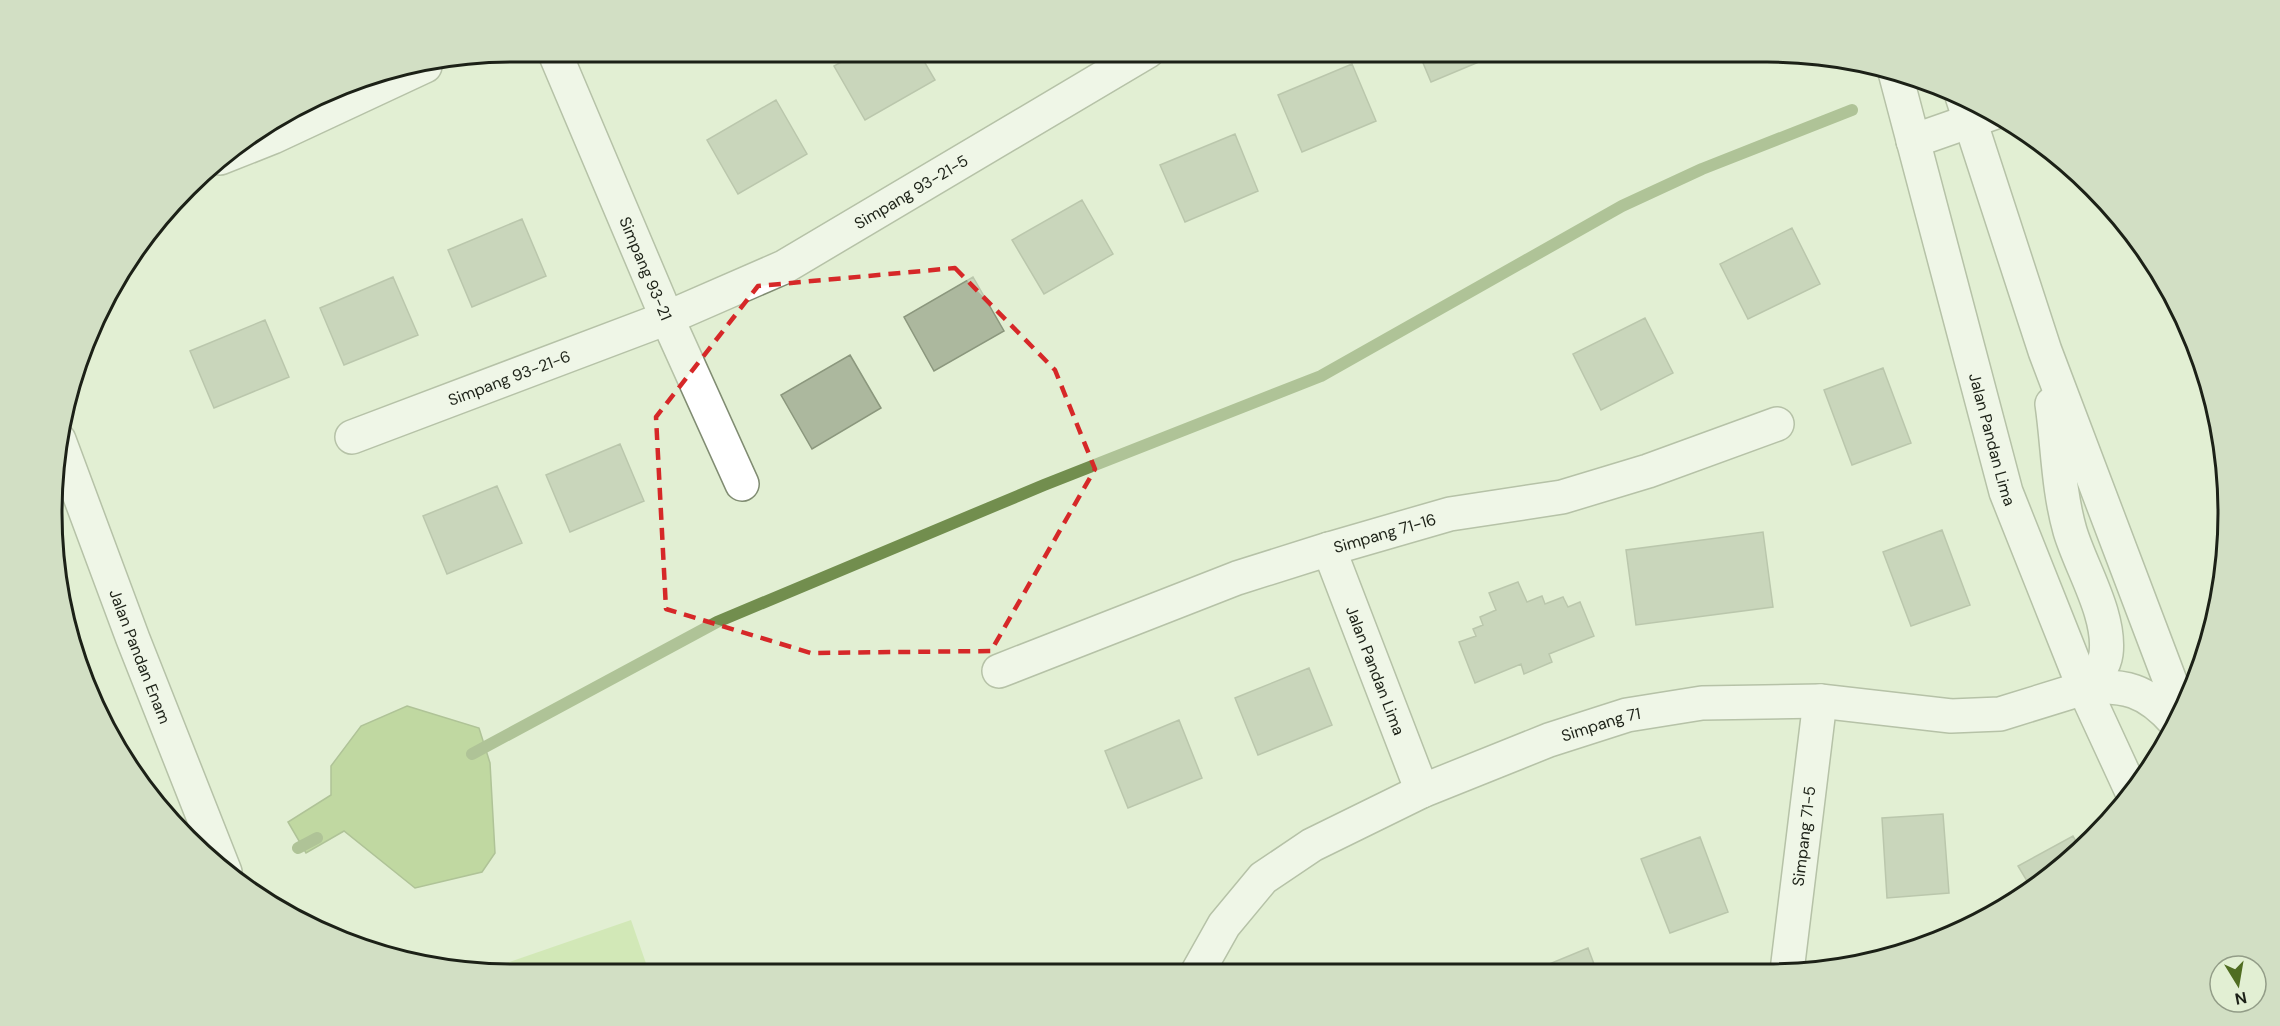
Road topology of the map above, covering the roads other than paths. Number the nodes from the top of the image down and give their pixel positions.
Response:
1 (559, 62) edge
2 (1129, 62) edge
3 (407, 74) edge
4 (1897, 81) edge
5 (1973, 111) edge
6 (1977, 113) edge
7 (1913, 141) junction
8 (251, 146) edge
9 (667, 318) junction
10 (2045, 351) junction
11 (1777, 424) dead end
12 (352, 437) dead end
13 (65, 456) edge
14 (742, 484) dead end
15 (1329, 549) junction
16 (999, 671) dead end
17 (2084, 688) junction
18 (1820, 701) junction
19 (2177, 701) edge
20 (2170, 716) edge
21 (2128, 784) edge
22 (1422, 791) junction
23 (218, 855) edge
24 (1202, 964) edge
25 (1788, 964) edge

1 - 9 street, Simpang 93-21
2 - 9 street, Simpang 93-21-5
3 - 8 street
4 - 7 street, Jalan Pandan Lima
5 - 7 street
6 - 10 street
7 - 17 street, Jalan Pandan Lima
9 - 12 street, Simpang 93-21-6
9 - 14 street, Simpang 93-21
10 - 17 street
10 - 19 street
11 - 15 street, Simpang 71-16
13 - 23 street, Jalan Pandan Enam
15 - 16 street, Simpang 71-16
15 - 22 street, Jalan Pandan Lima
17 - 18 street, Simpang 71
17 - 20 street, Simpang 71
17 - 21 street, Jalan Pandan Lima
18 - 22 street, Simpang 71
18 - 25 street, Simpang 71-5
22 - 24 street, Simpang 71

